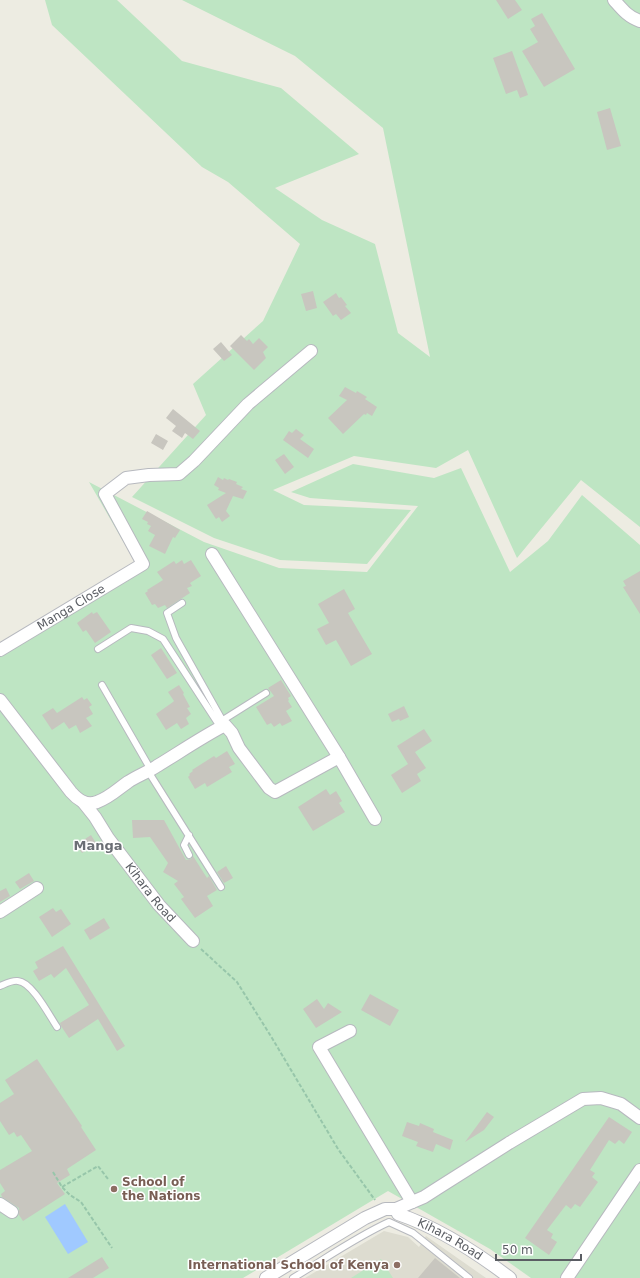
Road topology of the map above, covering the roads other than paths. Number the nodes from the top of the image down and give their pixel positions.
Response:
1 (614, 0) edge
2 (640, 21) edge
3 (311, 352) dead end
4 (212, 554) dead end
5 (182, 603) dead end
6 (98, 649) dead end
7 (0, 650) edge
8 (102, 685) dead end
9 (266, 693) dead end
10 (0, 700) edge
11 (223, 724) junction
12 (339, 757) junction
13 (150, 770) junction
14 (84, 802) junction
15 (375, 819) dead end
16 (189, 835) junction
17 (189, 855) dead end
18 (221, 887) dead end
19 (37, 888) dead end
20 (0, 912) edge
21 (193, 941) road end
22 (0, 986) edge
23 (57, 1027) dead end
24 (350, 1031) dead end
25 (640, 1118) edge
26 (640, 1170) edge
27 (412, 1202) junction
28 (0, 1204) edge
29 (12, 1212) dead end
30 (395, 1214) junction
31 (266, 1278) edge
32 (293, 1278) edge
33 (469, 1278) edge
34 (510, 1278) edge
35 (567, 1278) edge

1 - 2 street
3 - 7 street, Manga Close
4 - 12 street
5 - 11 lane
6 - 11 lane
8 - 13 lane
9 - 11 lane
10 - 14 street, Kihara Road
11 - 12 street
11 - 13 street
12 - 15 street
13 - 14 street
13 - 16 lane
14 - 21 street, Kihara Road
16 - 17 lane
16 - 18 lane
19 - 20 street
22 - 23 lane
24 - 27 street
25 - 27 street
26 - 35 street
27 - 30 street
28 - 29 street
30 - 31 street
30 - 32 lane
30 - 33 lane
30 - 34 street, Kihara Road

